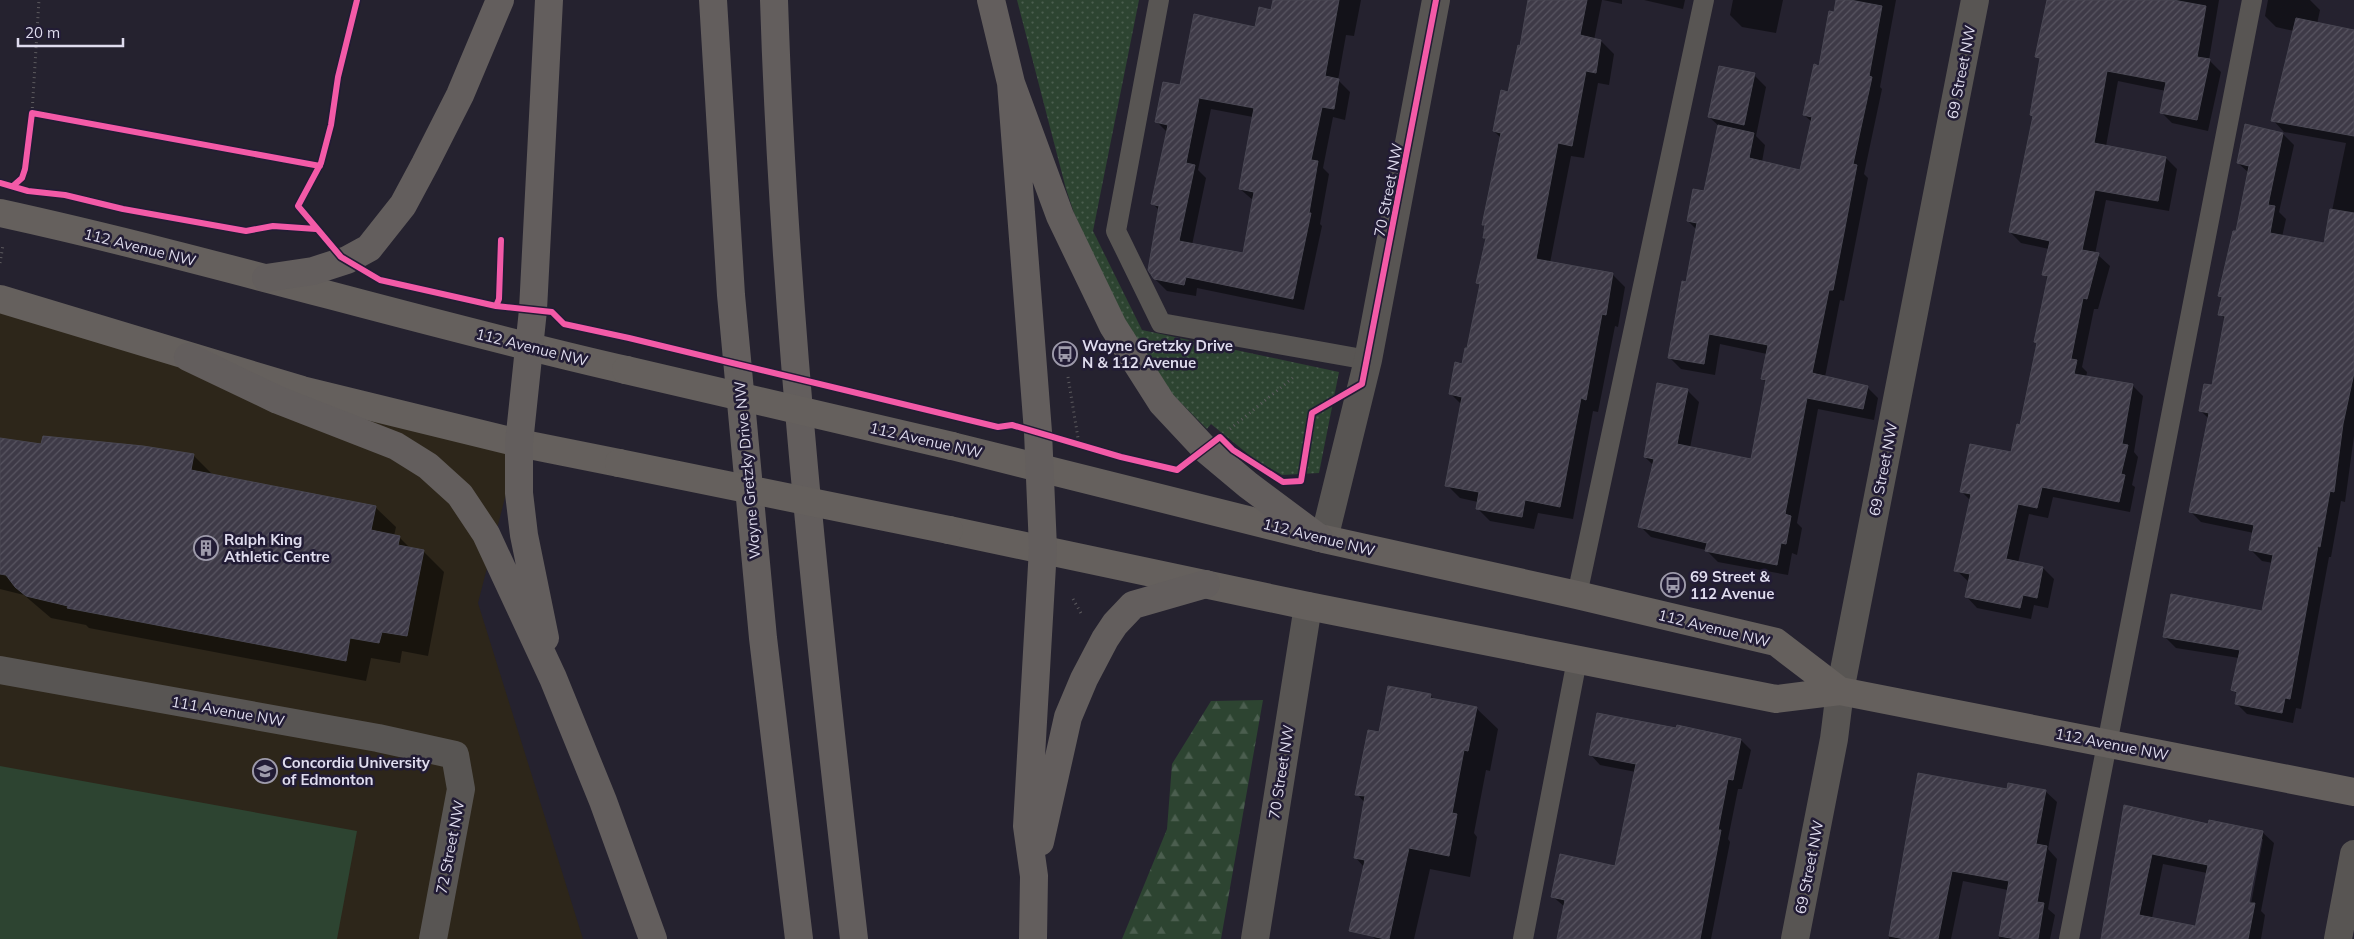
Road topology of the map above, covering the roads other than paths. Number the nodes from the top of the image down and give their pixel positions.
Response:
1 (500, 0) edge
2 (549, 0) edge
3 (713, 0) edge
4 (774, 0) edge
5 (991, 0) edge
6 (1159, 0) edge
7 (1436, 0) edge
8 (1704, 0) edge
9 (1975, 0) edge
10 (2252, 0) edge
11 (1011, 83) junction
12 (0, 213) edge
13 (266, 278) junction
14 (0, 299) edge
15 (528, 348) junction
16 (188, 357) junction
17 (1368, 360) junction
18 (519, 443) junction
19 (1038, 466) junction
20 (1321, 538) junction
21 (1043, 548) junction
22 (1206, 584) junction
23 (1577, 595) junction
24 (1308, 606) junction
25 (1577, 660) junction
26 (0, 670) edge
27 (553, 678) junction
28 (1840, 691) junction
29 (2106, 743) junction
30 (455, 755) joint
31 (2354, 792) edge
32 (2354, 854) edge
33 (1034, 876) junction
34 (433, 939) edge
35 (653, 939) edge
36 (799, 939) edge
37 (854, 939) edge
38 (1033, 939) edge
39 (1255, 939) edge
40 (1523, 939) edge
41 (1795, 939) edge
42 (2069, 939) edge
43 (2338, 939) edge

1 - 13 main road
2 - 15 main road
3 - 36 main road, Wayne Gretzky Drive NW
4 - 37 main road
5 - 11 main road
6 - 17 lane
7 - 17 street, 70 Street NW
8 - 23 lane
9 - 28 street, 69 Street NW
10 - 29 lane
11 - 19 main road
11 - 20 main road
12 - 13 main road, 112 Avenue NW
13 - 15 main road, 112 Avenue NW
14 - 16 main road, 112 Avenue NW
15 - 18 main road
15 - 19 main road, 112 Avenue NW, bridge
16 - 18 main road, 112 Avenue NW
16 - 27 main road
17 - 20 street, 70 Street NW
18 - 21 main road, 112 Avenue NW, bridge
18 - 27 main road
19 - 20 main road, 112 Avenue NW
19 - 21 main road
20 - 23 main road, 112 Avenue NW
21 - 22 main road, 112 Avenue NW
21 - 33 main road
22 - 24 main road, 112 Avenue NW
22 - 33 main road
23 - 28 main road, 112 Avenue NW
24 - 25 main road, 112 Avenue NW
24 - 39 street, 70 Street NW
25 - 28 main road, 112 Avenue NW
25 - 40 lane
26 - 30 street, 111 Avenue NW
27 - 35 main road
28 - 29 main road, 112 Avenue NW
28 - 41 street, 69 Street NW
29 - 31 main road, 112 Avenue NW
29 - 42 lane
30 - 34 street, 72 Street NW
32 - 43 street
33 - 38 main road

